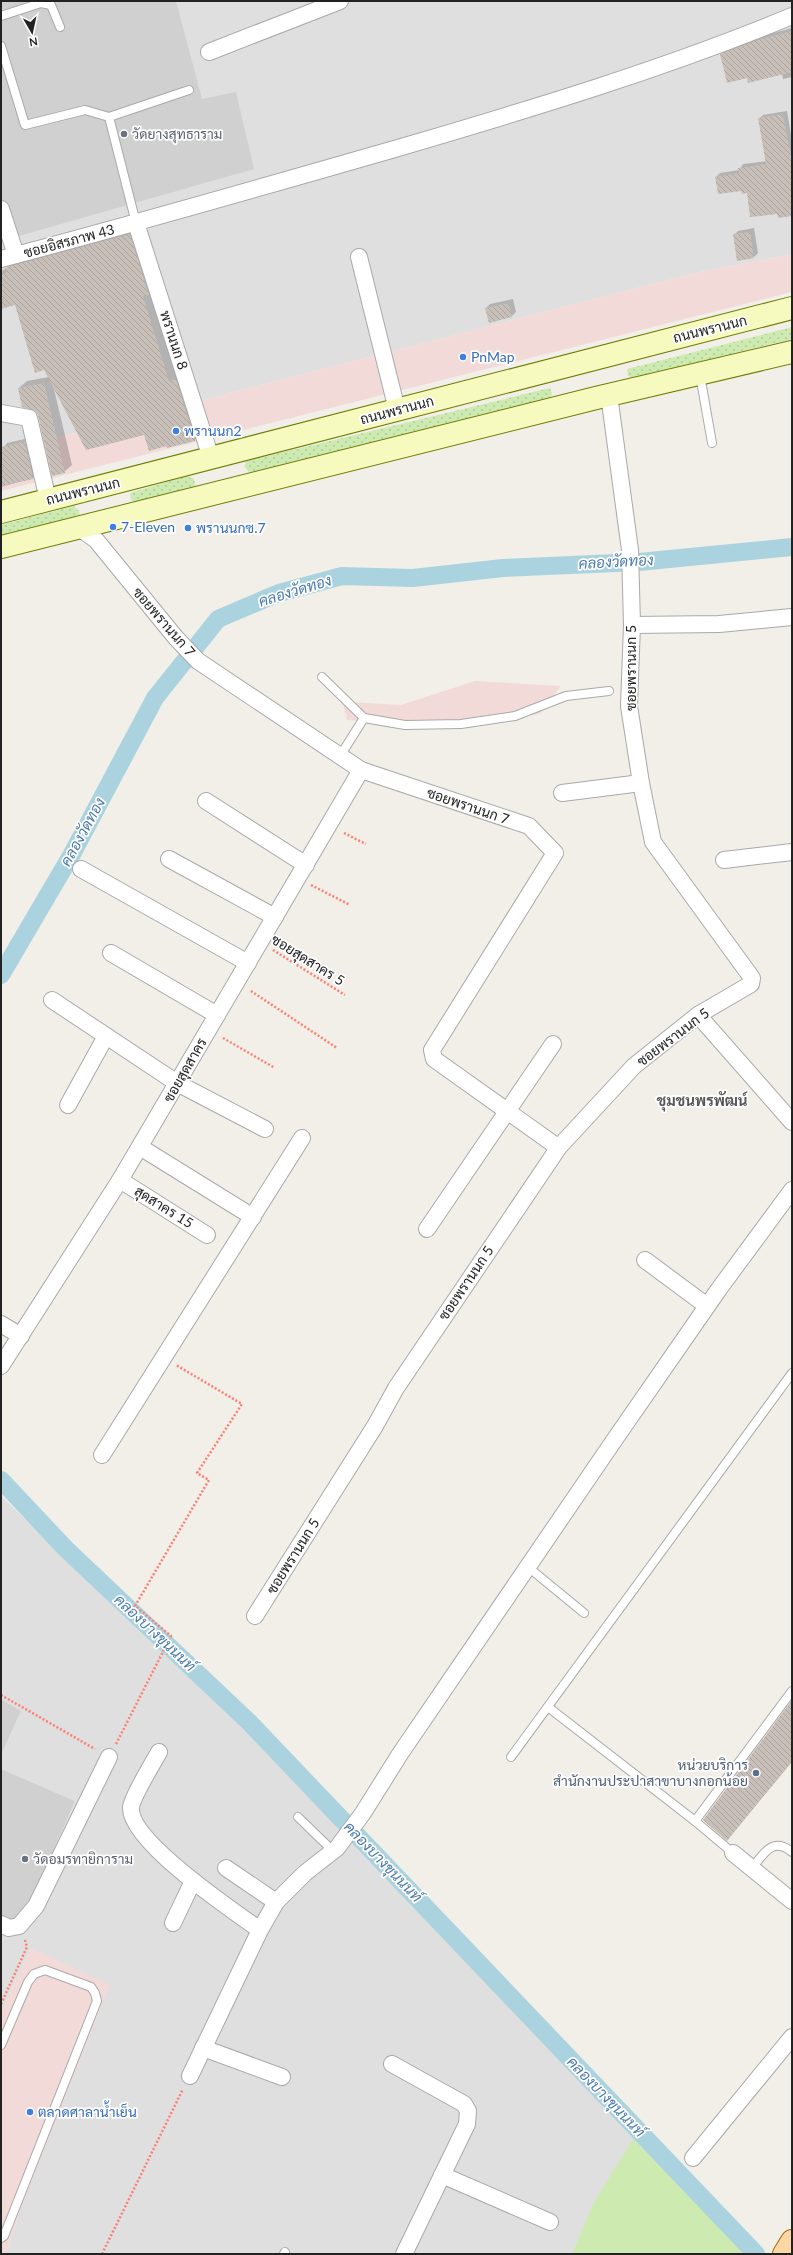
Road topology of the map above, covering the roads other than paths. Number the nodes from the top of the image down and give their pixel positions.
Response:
1 (340, 1) edge
2 (1, 16) edge
3 (786, 18) edge
4 (60, 27) dead end
5 (1, 46) edge
6 (209, 52) dead end
7 (189, 90) dead end
8 (109, 117) junction
9 (1, 209) edge
10 (136, 223) junction
11 (9, 257) edge
12 (359, 257) dead end
13 (792, 308) edge
14 (792, 352) edge
15 (700, 374) junction
16 (609, 396) junction
17 (397, 410) junction
18 (1, 414) edge
19 (712, 443) dead end
20 (235, 452) junction
21 (211, 458) junction
22 (171, 469) junction
23 (251, 484) junction
24 (52, 499) junction
25 (186, 500) junction
26 (1, 512) edge
27 (78, 527) junction
28 (1, 547) edge
29 (792, 617) edge
30 (632, 625) junction
31 (322, 677) dead end
32 (609, 691) dead end
33 (364, 718) junction
34 (340, 756) junction
35 (361, 770) junction
36 (641, 783) junction
37 (562, 793) dead end
38 (206, 801) dead end
39 (792, 852) edge
40 (169, 859) dead end
41 (724, 860) dead end
42 (82, 869) dead end
43 (295, 877) junction
44 (275, 917) junction
45 (111, 953) dead end
46 (248, 963) junction
47 (52, 1000) dead end
48 (217, 1015) junction
49 (698, 1015) junction
50 (106, 1036) junction
51 (553, 1044) dead end
52 (178, 1083) junction
53 (68, 1105) dead end
54 (506, 1110) junction
55 (792, 1122) edge
56 (265, 1129) dead end
57 (302, 1138) dead end
58 (552, 1143) dead end
59 (140, 1147) junction
60 (120, 1180) junction
61 (792, 1190) edge
62 (253, 1217) junction
63 (427, 1229) dead end
64 (207, 1235) dead end
65 (645, 1260) dead end
66 (707, 1306) junction
67 (1, 1324) edge
68 (21, 1336) junction
69 (1, 1366) edge
70 (792, 1373) edge
71 (102, 1455) dead end
72 (528, 1567) junction
73 (584, 1613) dead end
74 (255, 1616) dead end
75 (792, 1691) edge
76 (548, 1707) junction
77 (159, 1752) dead end
78 (109, 1757) road end
79 (511, 1757) dead end
80 (298, 1817) dead end
81 (695, 1821) junction
82 (335, 1850) junction
83 (792, 1852) edge
84 (733, 1853) joint
85 (226, 1868) dead end
86 (752, 1868) junction
87 (193, 1881) junction
88 (792, 1901) edge
89 (276, 1902) junction
90 (174, 1923) dead end
91 (7, 1926) edge
92 (260, 1930) junction
93 (792, 2037) edge
94 (1, 2045) edge
95 (203, 2048) junction
96 (392, 2064) dead end
97 (190, 2076) road end
98 (282, 2077) dead end
99 (693, 2158) dead end
100 (442, 2175) junction
101 (550, 2222) dead end
102 (1, 2238) edge
103 (792, 2241) edge
104 (404, 2254) edge
105 (784, 2254) edge

1 - 6 street
2 - 4 lane
3 - 10 street, ซอยอิสรภาพ 43
5 - 8 lane
7 - 8 lane
8 - 10 lane
9 - 11 street
10 - 11 street, ซอยอิสรภาพ 43
10 - 21 street, พรานนก 8
12 - 17 street
13 - 17 main road, ถนนพรานนก
14 - 15 main road
15 - 16 main road
15 - 19 lane
16 - 23 main road
16 - 30 street, ซอยพรานนก 5
17 - 20 main road, ถนนพรานนก
18 - 24 street
20 - 21 main road, ถนนพรานนก
20 - 23 main road
21 - 22 main road, ถนนพรานนก
22 - 24 main road, ถนนพรานนก
22 - 25 main road
23 - 25 main road
24 - 26 main road, ถนนพรานนก
24 - 27 main road
25 - 27 main road
27 - 28 main road
27 - 34 street, ซอยพรานนก 7
29 - 30 street
30 - 36 street, ซอยพรานนก 5
31 - 33 lane
32 - 33 lane
33 - 34 lane
34 - 35 street, ซอยพรานนก 7
35 - 43 street, ซอยสุดสาคร
35 - 54 street, ซอยพรานนก 7
36 - 37 street
36 - 49 street, ซอยพรานนก 5
38 - 43 street
39 - 41 street
40 - 44 street
42 - 46 street
43 - 44 street, ซอยสุดสาคร
44 - 46 street, ซอยสุดสาคร
45 - 48 street
46 - 48 street, ซอยสุดสาคร
47 - 50 street
48 - 52 street, ซอยสุดสาคร
49 - 55 street
49 - 74 street, ซอยพรานนก 5
50 - 52 street
50 - 53 street
51 - 54 street
52 - 56 street
52 - 59 street, ซอยสุดสาคร
54 - 58 street, ซอยพรานนก 7
54 - 63 street
57 - 62 street
59 - 60 street, ซอยสุดสาคร
59 - 62 street
60 - 64 street, สุดสาคร 15
60 - 68 street, ซอยสุดสาคร
61 - 66 street
62 - 71 street
65 - 66 street
66 - 72 street
67 - 68 street
68 - 69 street, ซอยสุดสาคร
70 - 76 lane
72 - 73 lane
72 - 82 street
75 - 81 lane
76 - 79 lane
76 - 81 lane
77 - 87 street
78 - 91 street
80 - 82 lane
81 - 84 lane
82 - 89 street
83 - 86 lane
84 - 86 street
85 - 89 street
86 - 88 street
87 - 90 street
87 - 92 street
89 - 92 street
92 - 95 street
93 - 99 street
94 - 102 lane
95 - 97 street
95 - 98 street
96 - 100 street
100 - 101 street
100 - 104 street
103 - 105 main road

